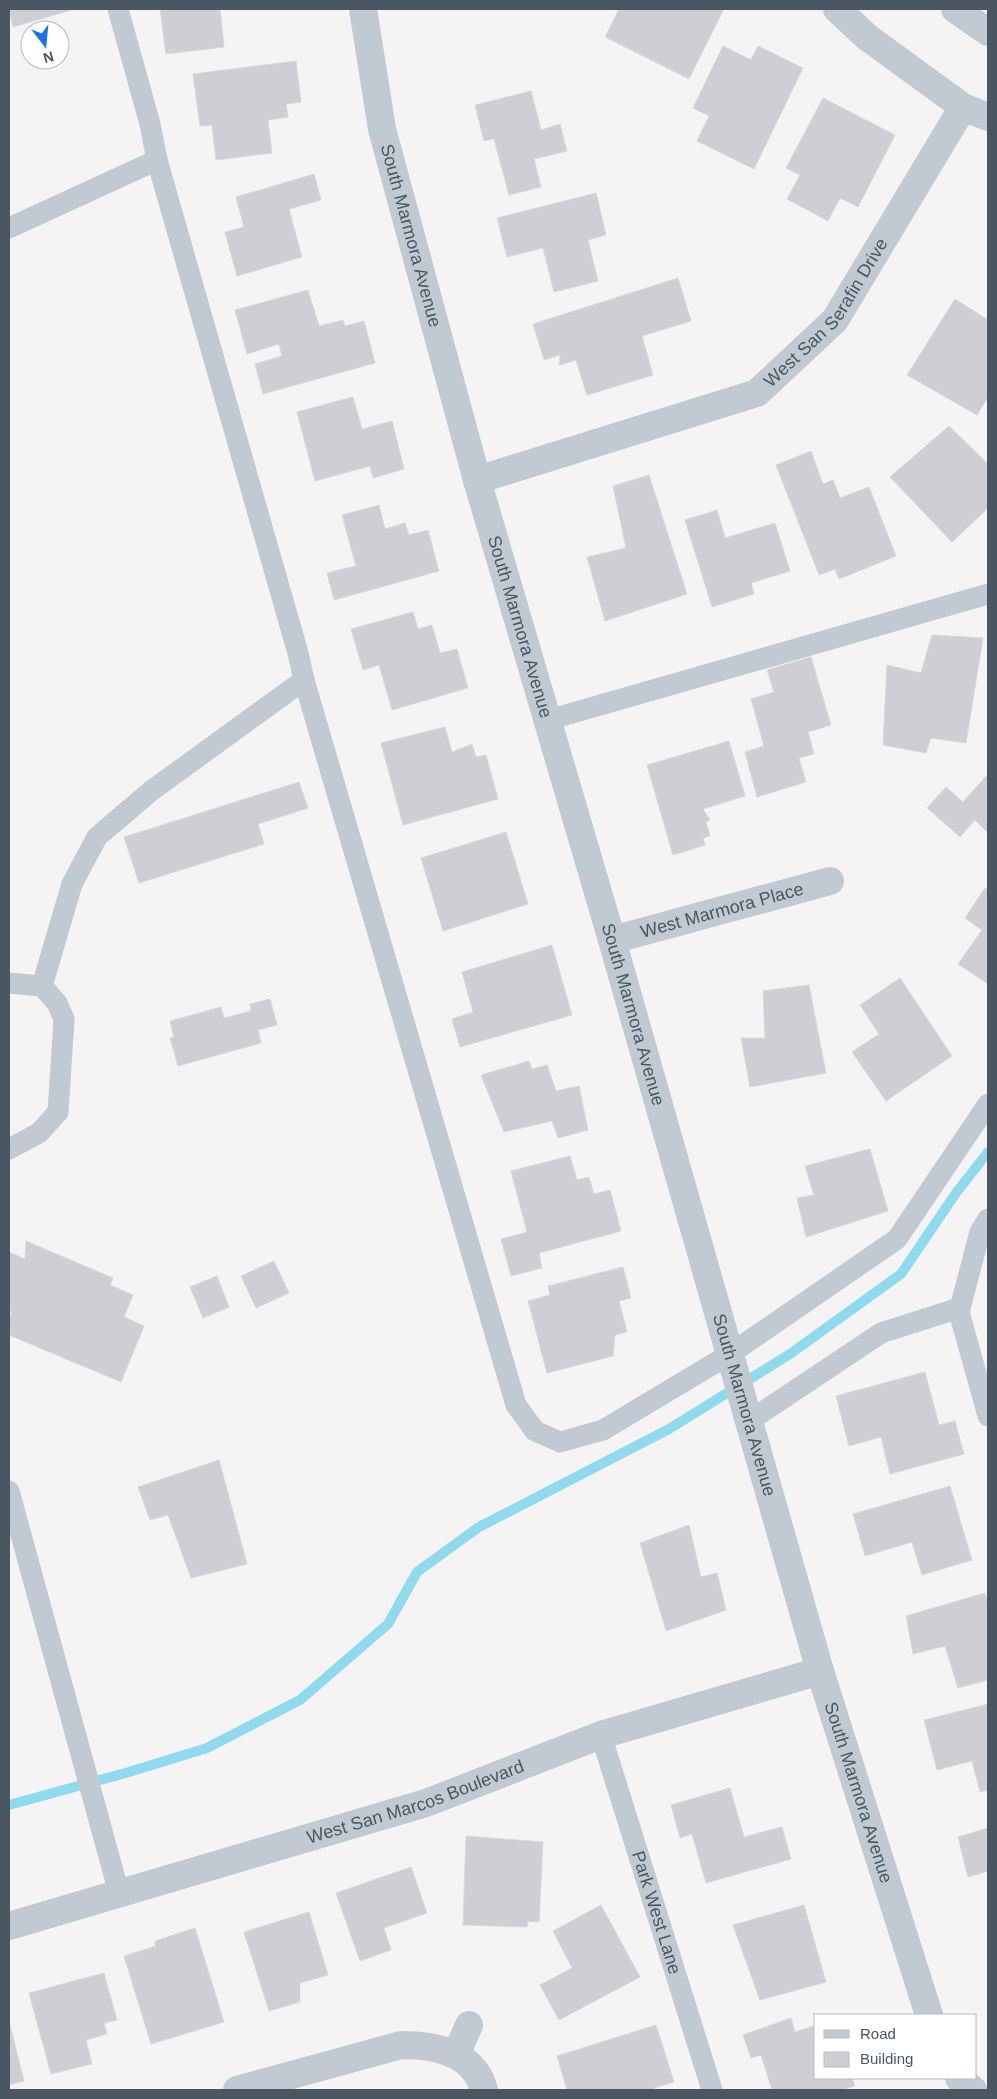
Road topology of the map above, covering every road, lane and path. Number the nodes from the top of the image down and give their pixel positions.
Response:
1 (118, 9) edge
2 (362, 9) edge
3 (837, 9) edge
4 (955, 9) edge
5 (988, 32) edge
6 (964, 107) junction
7 (988, 117) edge
8 (156, 160) junction
9 (9, 228) edge
10 (477, 480) junction
11 (988, 594) edge
12 (304, 680) junction
13 (548, 720) junction
14 (830, 881) dead end
15 (612, 940) junction
16 (9, 983) edge
17 (42, 986) junction
18 (988, 1104) edge
19 (9, 1149) edge
20 (988, 1219) edge
21 (959, 1308) junction
22 (730, 1354) junction
23 (988, 1416) edge
24 (749, 1421) junction
25 (9, 1491) edge
26 (820, 1671) junction
27 (601, 1735) junction
28 (119, 1893) junction
29 (9, 1926) edge
30 (929, 2014) edge
31 (469, 2025) dead end
32 (456, 2055) junction
33 (960, 2079) edge
34 (236, 2090) edge
35 (484, 2090) edge
36 (712, 2090) edge
37 (973, 2090) edge

1 - 8 lane
2 - 10 street, South Marmora Avenue
3 - 6 street
4 - 5 street
6 - 7 street
6 - 10 street, West San Serafin Drive
8 - 9 lane
8 - 12 lane
10 - 13 street, South Marmora Avenue
11 - 13 lane
12 - 17 lane
12 - 22 lane
13 - 15 street, South Marmora Avenue
14 - 15 street, West Marmora Place
15 - 22 street, South Marmora Avenue
16 - 17 lane
17 - 19 lane
18 - 22 lane
20 - 21 lane
21 - 23 lane
21 - 24 lane
22 - 24 street, South Marmora Avenue
24 - 26 street, South Marmora Avenue
25 - 28 lane
26 - 27 street, West San Marcos Boulevard
26 - 30 street, South Marmora Avenue
27 - 28 street, West San Marcos Boulevard
27 - 36 lane, Park West Lane
28 - 29 street, West San Marcos Boulevard
31 - 32 street
32 - 34 street
32 - 35 street
33 - 37 street

